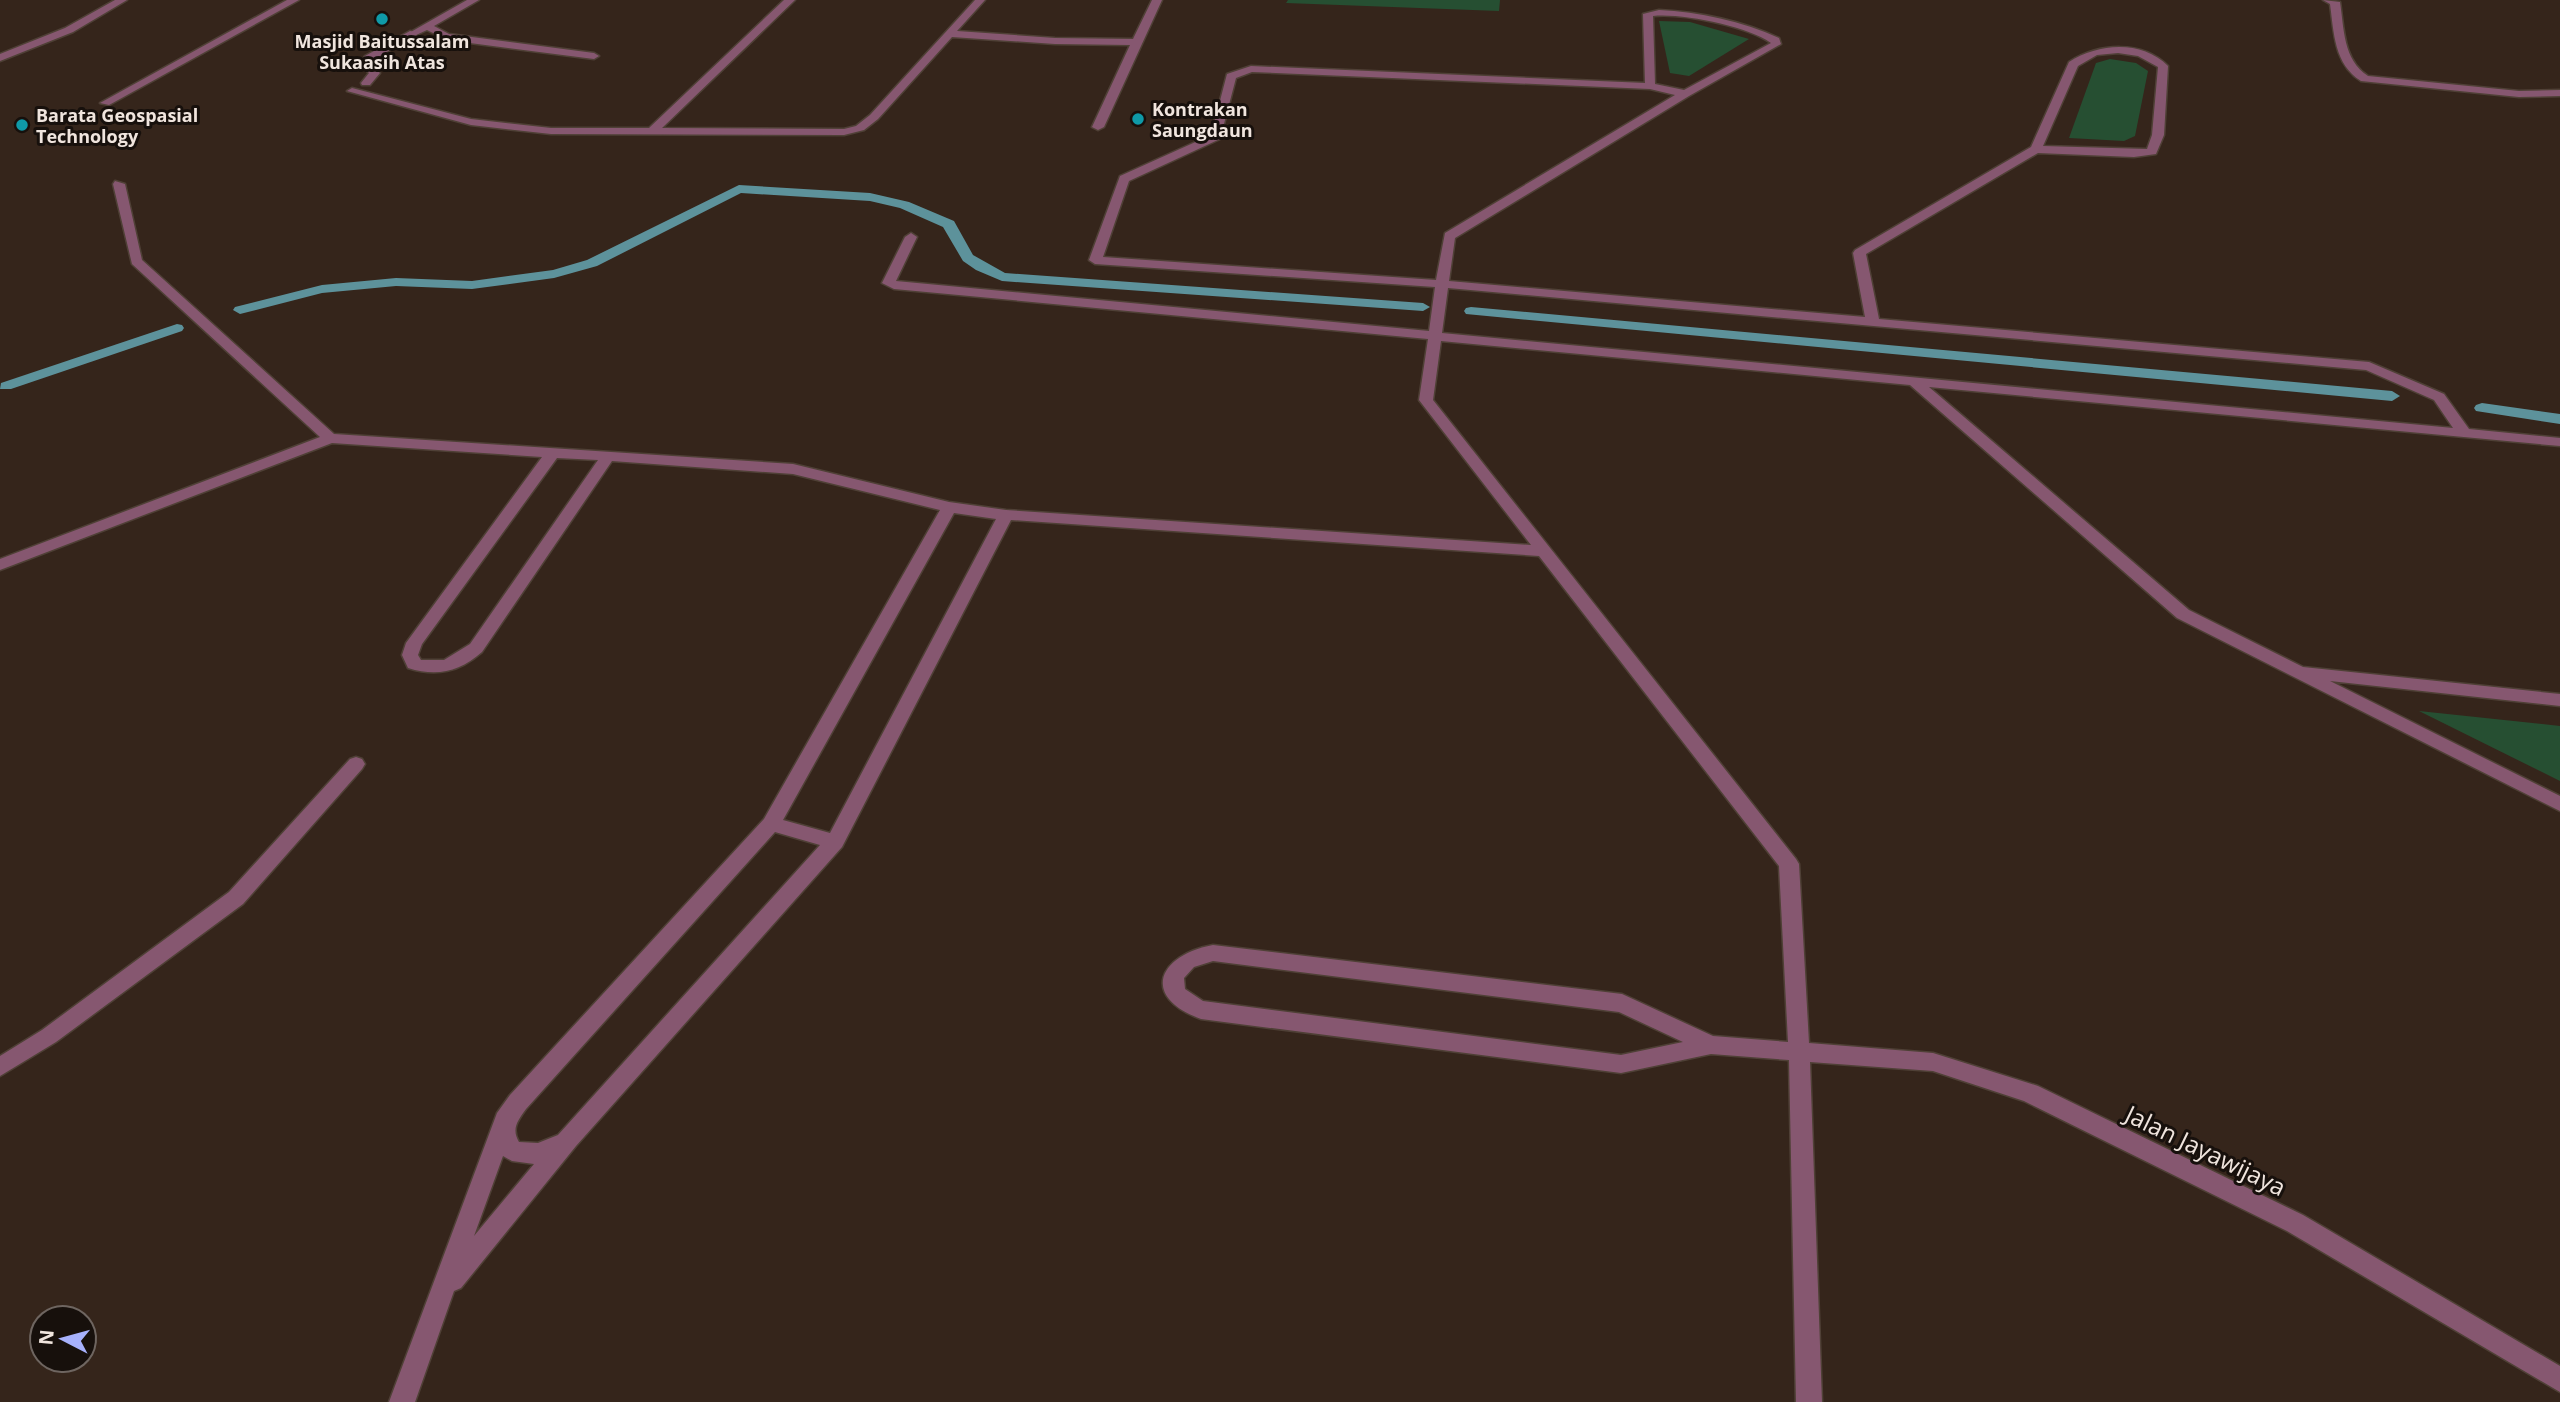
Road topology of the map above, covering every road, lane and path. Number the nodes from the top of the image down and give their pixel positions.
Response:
1 (122, 0) edge
2 (295, 0) edge
3 (464, 0) edge
4 (473, 0) edge
5 (790, 0) edge
6 (980, 0) edge
7 (1157, 0) edge
8 (2328, 0) edge
9 (428, 25) junction
10 (951, 33) junction
11 (1137, 42) junction
12 (594, 56) dead end
13 (0, 58) edge
14 (366, 83) dead end
15 (1650, 86) junction
16 (352, 91) dead end
17 (2560, 93) edge
18 (1685, 94) junction
19 (104, 103) dead end
20 (1098, 127) dead end
21 (650, 133) junction
22 (2036, 149) junction
23 (119, 184) dead end
24 (911, 237) dead end
25 (1443, 284) junction
26 (1873, 322) junction
27 (1435, 338) junction
28 (1915, 382) junction
29 (2464, 433) junction
30 (330, 438) junction
31 (2560, 442) edge
32 (552, 453) junction
33 (607, 458) junction
34 (949, 507) junction
35 (1006, 515) junction
36 (1543, 551) junction
37 (0, 565) edge
38 (2298, 671) junction
39 (2560, 700) edge
40 (356, 764) dead end
41 (2560, 804) edge
42 (771, 824) junction
43 (835, 842) junction
44 (1711, 1045) junction
45 (1799, 1050) junction
46 (0, 1067) edge
47 (505, 1120) junction
48 (568, 1139) junction
49 (444, 1290) junction
50 (2560, 1380) edge
51 (402, 1402) edge
52 (1809, 1402) edge

1 - 13 street
2 - 19 street
3 - 4 street
4 - 9 street
5 - 21 street
6 - 10 street
7 - 11 street
8 - 17 street
9 - 12 street
9 - 14 street
10 - 11 street
10 - 21 street
11 - 20 street
15 - 18 street
15 - 18 street
15 - 25 street
16 - 21 street
18 - 25 street
22 - 22 street
22 - 26 street
23 - 30 street
24 - 27 street
25 - 26 street
25 - 27 street
26 - 29 street
27 - 28 street
27 - 36 street
28 - 29 street
28 - 38 street
29 - 31 street
30 - 32 street
30 - 37 street
32 - 33 street
32 - 33 street
33 - 34 street
34 - 35 street
34 - 42 street
35 - 36 street
35 - 43 street
36 - 45 street
38 - 39 street
38 - 41 street
40 - 46 street
42 - 43 street
42 - 47 street
43 - 48 street
44 - 44 street
44 - 45 street, Jalan Jayawijaya
45 - 50 street, Jalan Jayawijaya
45 - 52 street
47 - 48 street
47 - 49 street
48 - 49 street
49 - 51 street

